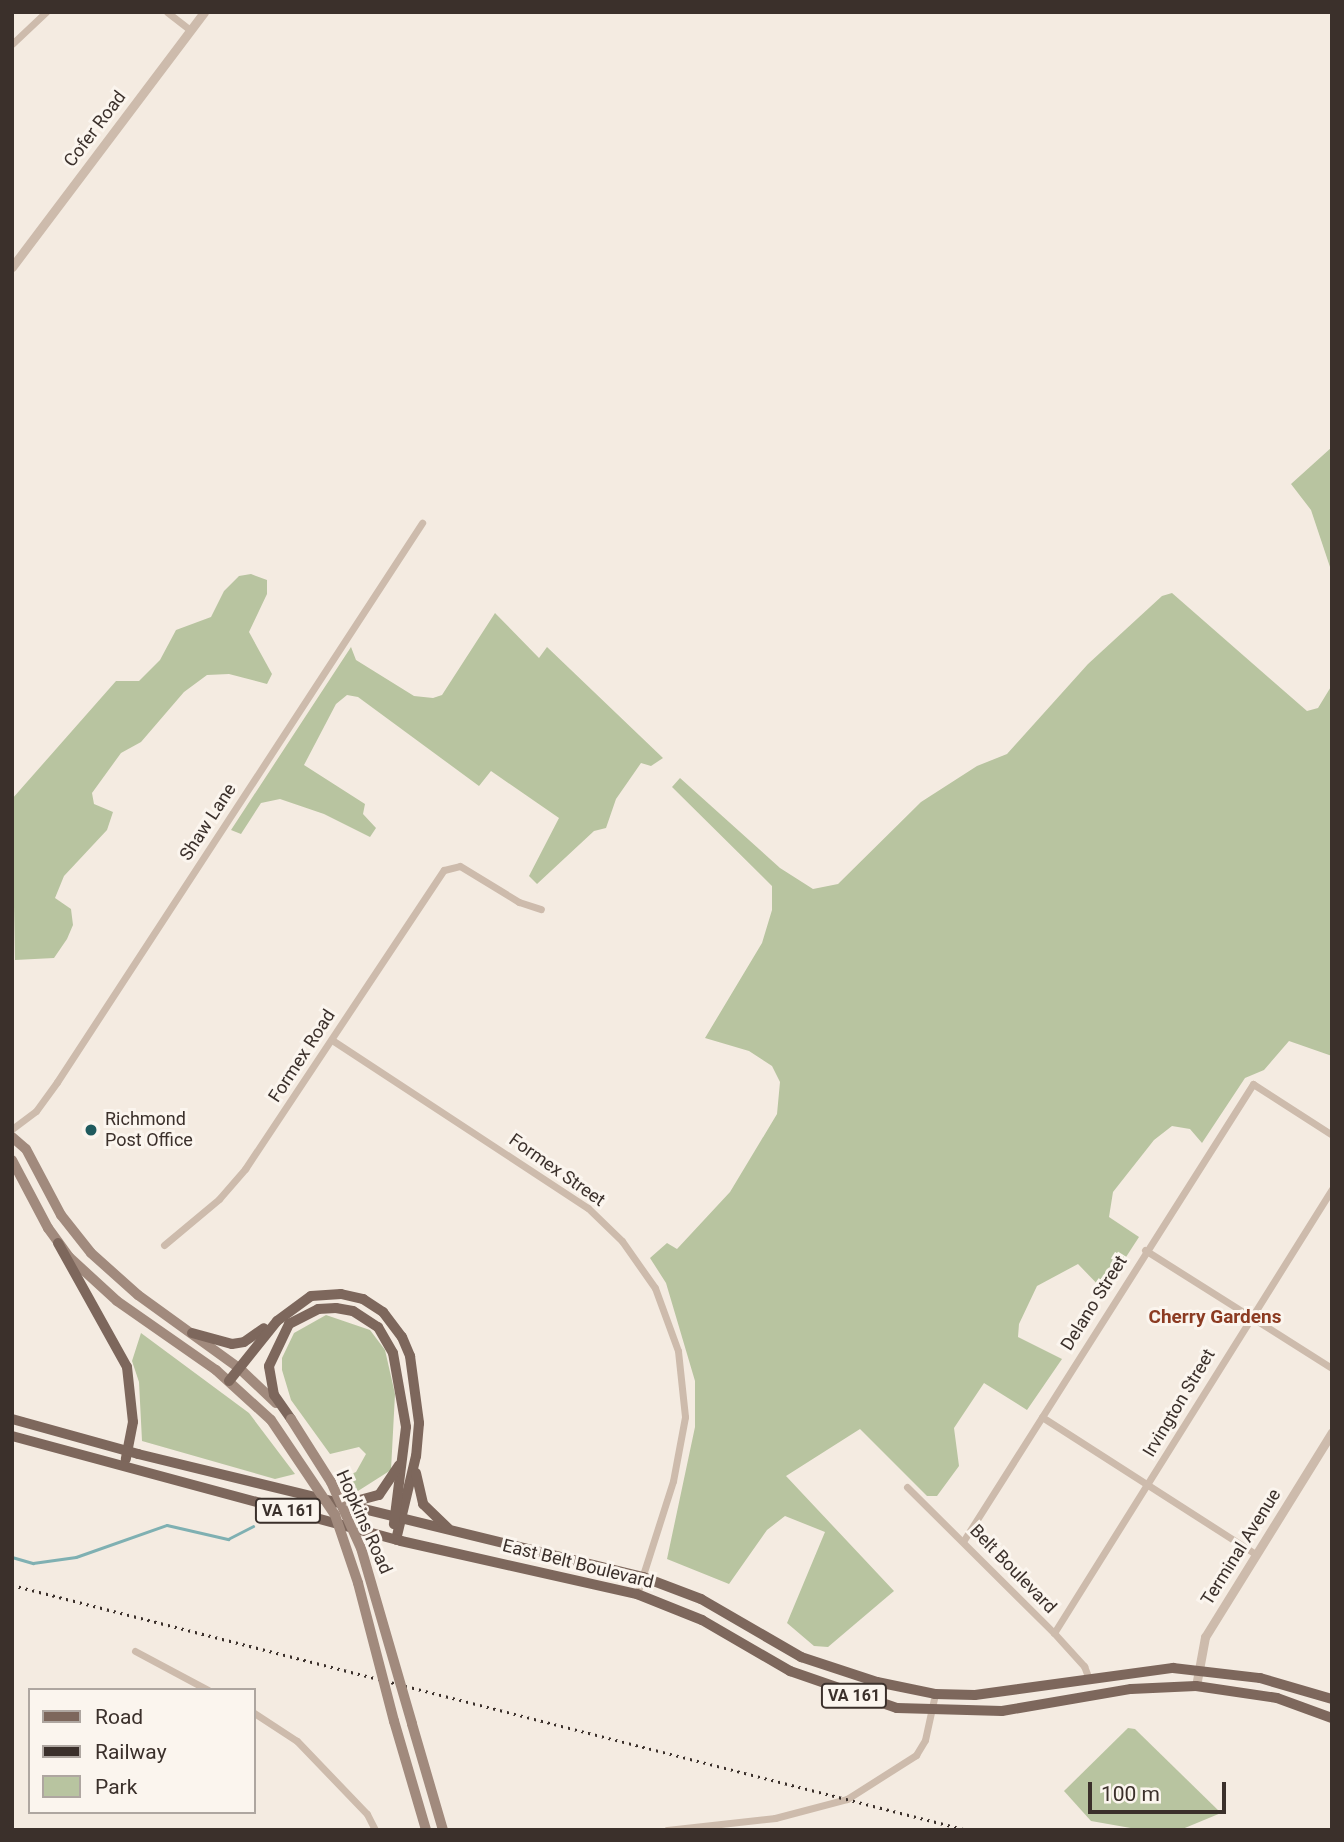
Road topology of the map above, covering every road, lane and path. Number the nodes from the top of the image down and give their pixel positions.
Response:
1 (46, 12) edge
2 (167, 12) edge
3 (204, 12) edge
4 (190, 30) junction
5 (12, 44) edge
6 (12, 267) edge
7 (422, 523) dead end
8 (541, 909) dead end
9 (332, 1040) junction
10 (12, 1129) edge
11 (1332, 1135) edge
12 (12, 1137) edge
13 (12, 1160) edge
14 (1332, 1189) edge
15 (58, 1243) junction
16 (164, 1245) dead end
17 (1145, 1250) junction
18 (284, 1314) junction
19 (1250, 1316) junction
20 (192, 1333) junction
21 (239, 1368) junction
22 (1332, 1368) edge
23 (229, 1381) junction
24 (1042, 1417) junction
25 (12, 1419) edge
26 (290, 1419) junction
27 (1332, 1432) edge
28 (12, 1436) edge
29 (406, 1443) junction
30 (128, 1452) junction
31 (416, 1456) junction
32 (124, 1467) junction
33 (1147, 1485) junction
34 (907, 1487) dead end
35 (340, 1504) junction
36 (398, 1518) junction
37 (454, 1531) junction
38 (396, 1539) junction
39 (964, 1540) junction
40 (1254, 1553) junction
41 (643, 1577) junction
42 (637, 1594) junction
43 (1054, 1633) junction
44 (135, 1651) dead end
45 (1196, 1669) junction
46 (1089, 1679) junction
47 (1196, 1686) junction
48 (204, 1688) edge
49 (935, 1694) junction
50 (1332, 1699) edge
51 (931, 1712) junction
52 (256, 1714) edge
53 (1332, 1718) edge
54 (375, 1830) edge
55 (426, 1830) edge
56 (443, 1830) edge
57 (667, 1830) edge

1 - 5 street
2 - 4 street
3 - 4 street, Cofer Road
4 - 6 street, Cofer Road
7 - 10 street, Shaw Lane
8 - 9 street, Formex Road
9 - 16 street, Formex Road
9 - 41 street, Formex Street
11 - 17 street, Delano Street
12 - 20 main road, Hopkins Road
13 - 15 main road, Hopkins Road
14 - 19 street, Irvington Street
15 - 23 main road, Hopkins Road
15 - 30 main road
17 - 19 street
17 - 24 street, Delano Street
18 - 20 main road
18 - 21 main road
18 - 31 main road
19 - 22 street
19 - 33 street, Irvington Street
20 - 21 main road, Hopkins Road
21 - 23 main road
21 - 26 main road, Hopkins Road
23 - 55 main road, Hopkins Road, bridge
24 - 33 street
24 - 39 street, Delano Street
25 - 30 main road, East Belt Boulevard / VA 161
26 - 29 main road
26 - 56 main road, Hopkins Road, bridge
27 - 40 street, Terminal Avenue
28 - 32 main road, East Belt Boulevard / VA 161
29 - 35 main road
29 - 36 main road
30 - 32 main road
30 - 35 main road, East Belt Boulevard / VA 161
31 - 36 main road
31 - 37 main road
32 - 38 main road, East Belt Boulevard / VA 161
33 - 40 street
33 - 43 street, Irvington Street
34 - 39 street, Belt Boulevard
35 - 36 main road, East Belt Boulevard / VA 161
36 - 37 main road, East Belt Boulevard / VA 161
36 - 38 main road
37 - 41 main road, East Belt Boulevard / VA 161
38 - 42 main road, East Belt Boulevard / VA 161
39 - 43 street, Belt Boulevard
40 - 45 street, Terminal Avenue
41 - 42 street, Formex Street
41 - 49 main road, East Belt Boulevard / VA 161
42 - 51 main road, East Belt Boulevard / VA 161
43 - 46 street, Belt Boulevard
44 - 48 street
45 - 46 main road, East Belt Boulevard / VA 161
45 - 47 street, Terminal Avenue
45 - 50 main road, East Belt Boulevard / VA 161
46 - 49 main road, East Belt Boulevard / VA 161
47 - 51 main road, East Belt Boulevard / VA 161
47 - 53 main road, East Belt Boulevard / VA 161
49 - 51 street
51 - 57 street
52 - 54 street

